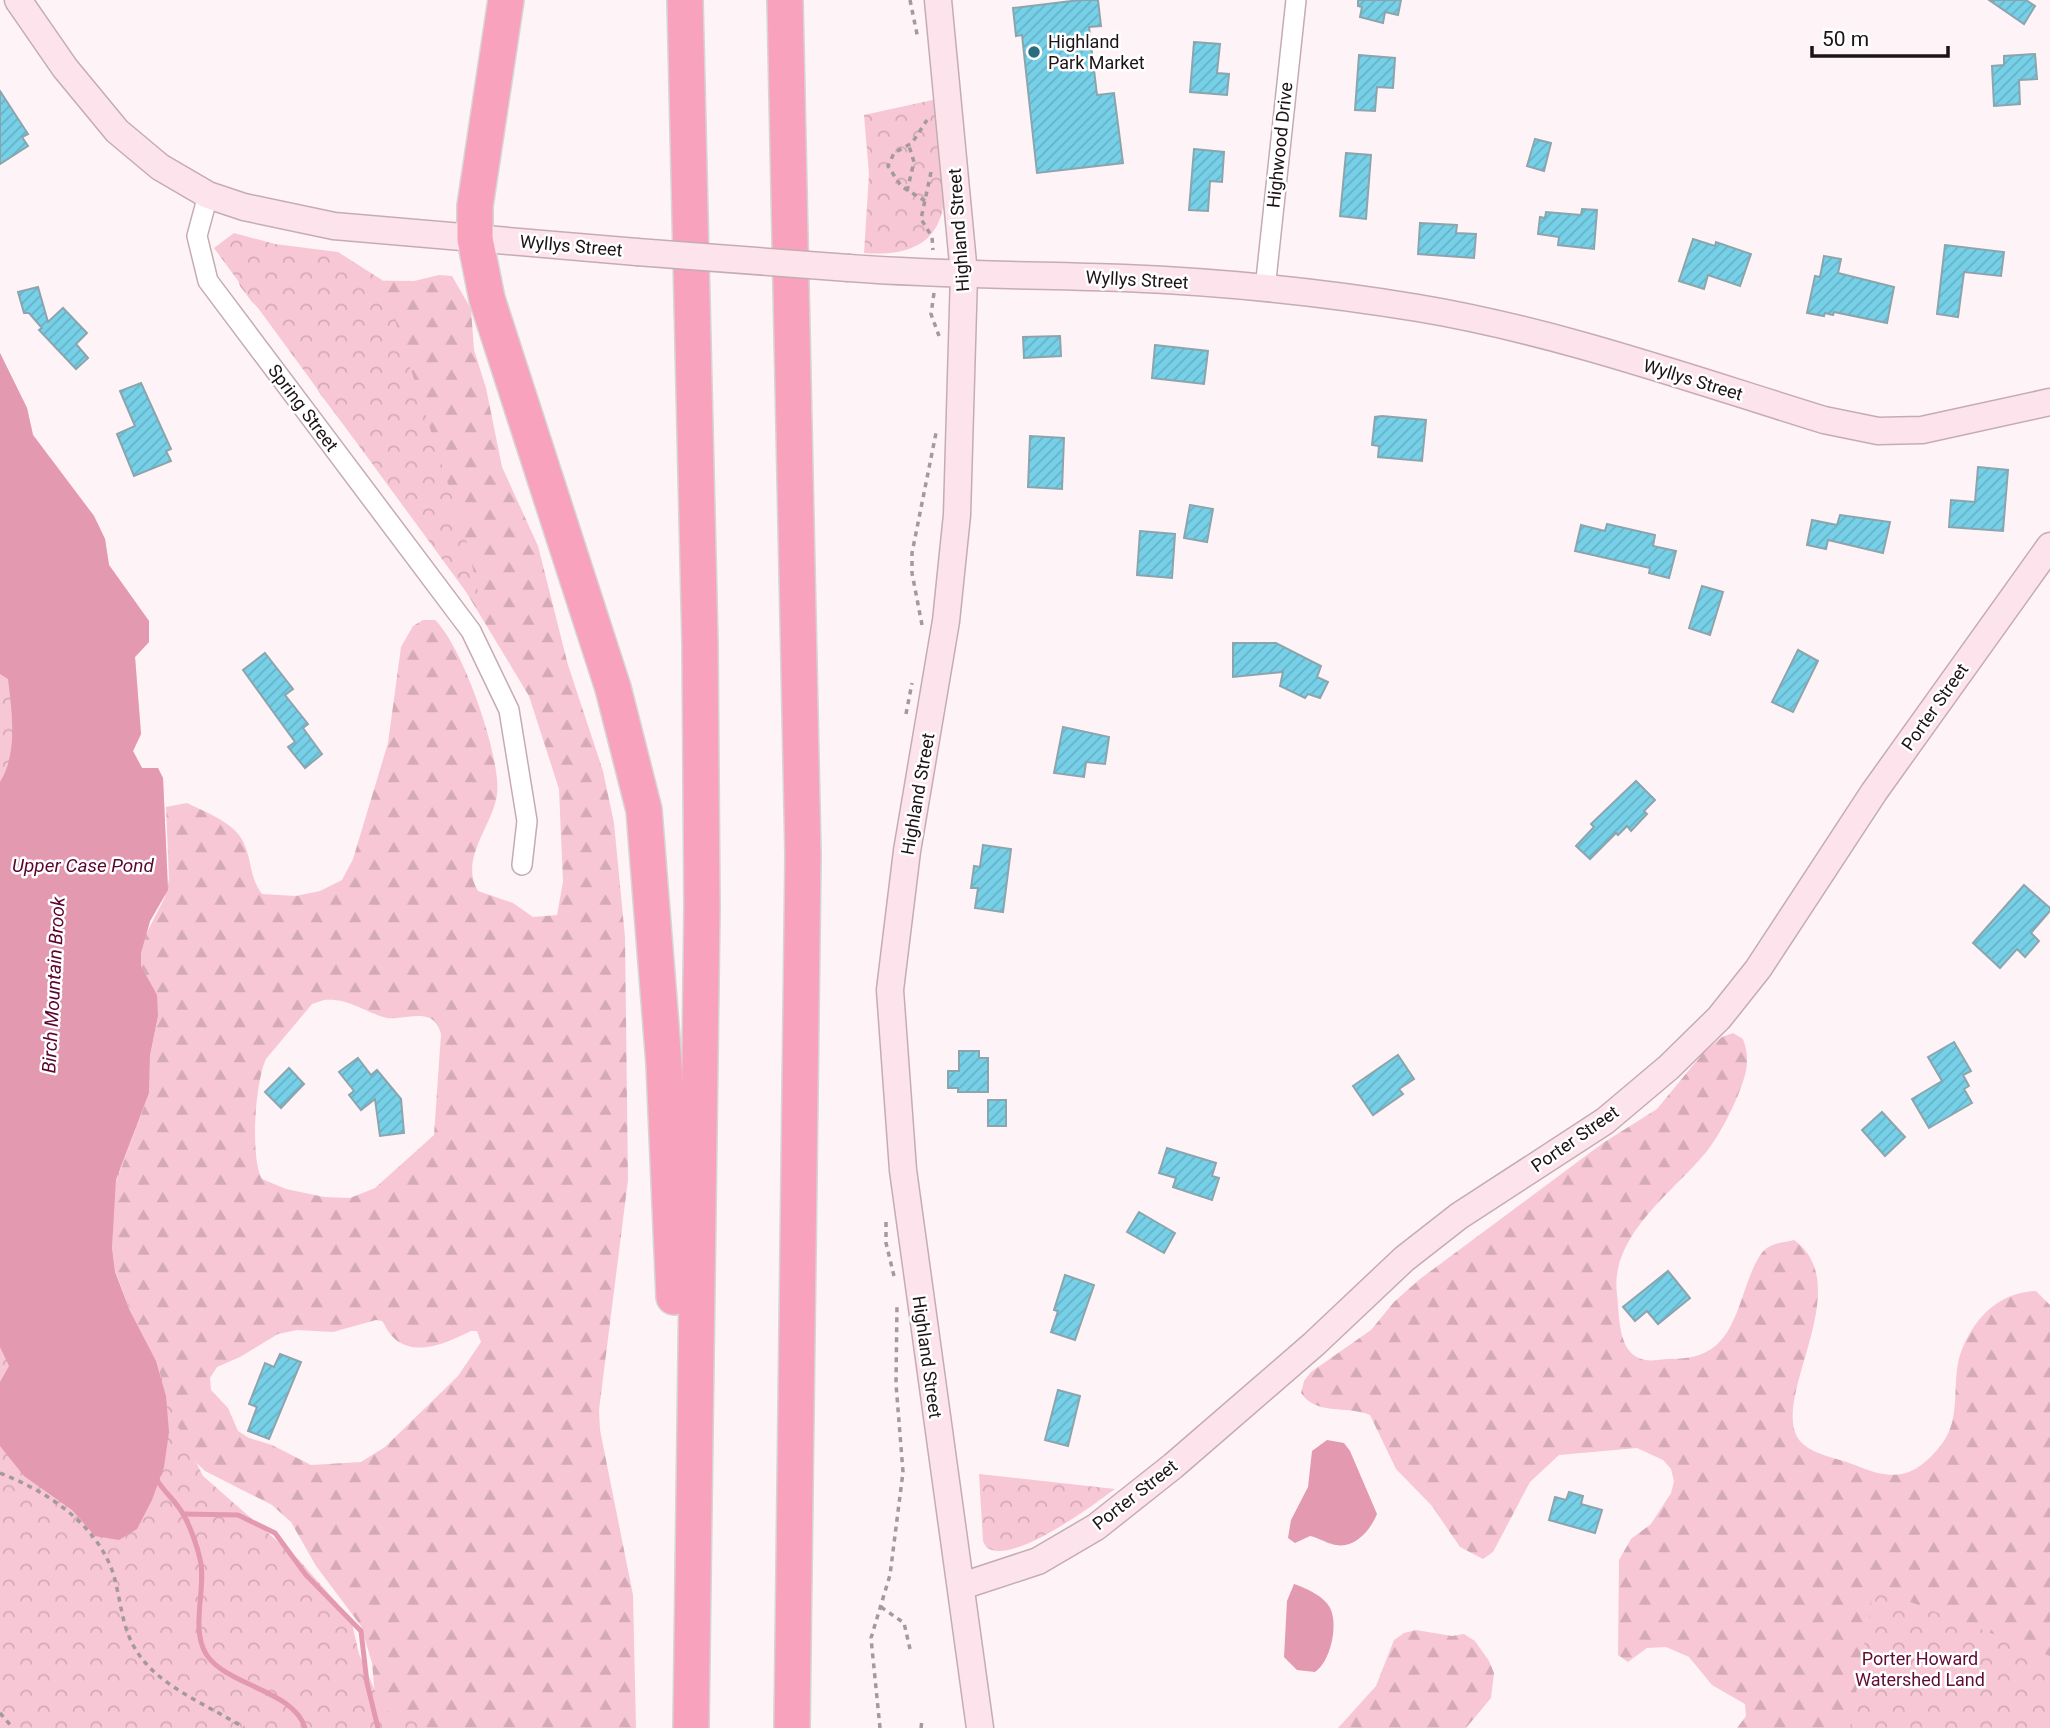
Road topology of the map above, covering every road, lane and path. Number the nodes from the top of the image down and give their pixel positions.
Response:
1 (18, 0) edge
2 (506, 0) edge
3 (685, 0) edge
4 (785, 0) edge
5 (910, 0) edge
6 (938, 0) edge
7 (1296, 0) edge
8 (920, 51) dead end
9 (926, 106) dead end
10 (928, 120) junction
11 (929, 131) dead end
12 (909, 146) junction
13 (931, 161) dead end
14 (907, 191) junction
15 (208, 195) junction
16 (925, 201) junction
17 (932, 237) dead end
18 (475, 239) junction
19 (964, 274) junction
20 (1265, 289) junction
21 (2050, 402) edge
22 (2050, 546) edge
23 (522, 865) dead end
24 (0, 1473) edge
25 (693, 1544) junction
26 (962, 1586) junction
27 (881, 1607) dead end
28 (910, 1649) dead end
29 (0, 1713) edge
30 (922, 1720) dead end
31 (13, 1728) edge
32 (244, 1728) edge
33 (691, 1728) edge
34 (792, 1728) edge
35 (921, 1728) edge
36 (980, 1728) edge

1 - 15 street
2 - 18 highway
3 - 25 highway
4 - 34 highway
5 - 8 path
6 - 19 street, Highland Street
7 - 20 street, Highwood Drive
9 - 10 path
10 - 11 path
10 - 12 path
12 - 14 path
12 - 14 path
13 - 16 path
14 - 16 path
15 - 18 street, Wyllys Street
15 - 23 street, Spring Street
16 - 17 path
18 - 19 street, Wyllys Street, bridge
18 - 25 highway
19 - 20 street, Wyllys Street
19 - 26 street, Highland Street
20 - 21 street, Wyllys Street
22 - 26 street, Porter Street
24 - 32 path
25 - 33 highway
26 - 36 street, Highland Street
27 - 28 path
29 - 31 path
30 - 35 path

